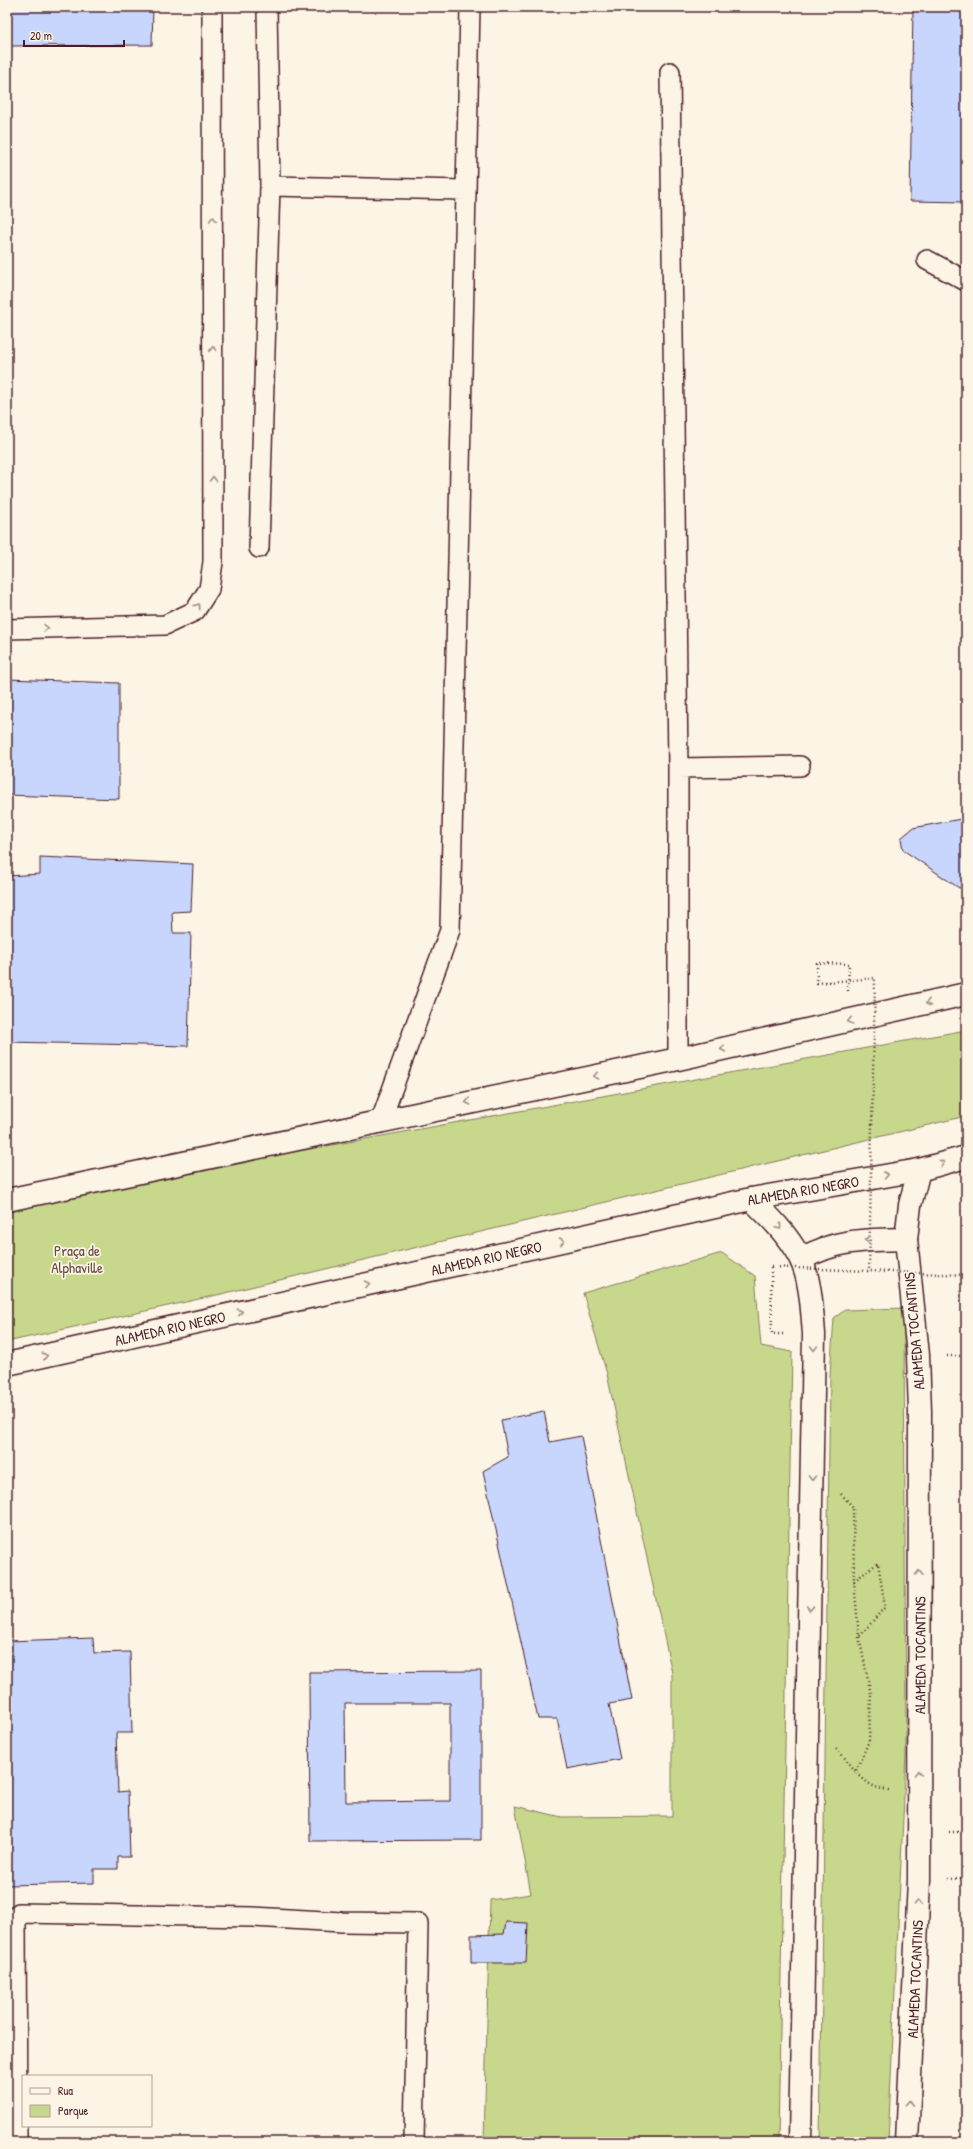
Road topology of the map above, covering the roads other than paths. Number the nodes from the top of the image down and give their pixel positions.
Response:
1 (212, 7) edge
2 (267, 7) edge
3 (470, 7) edge
4 (670, 72) dead end
5 (270, 186) junction
6 (465, 190) junction
7 (927, 260) dead end
8 (966, 281) edge
9 (259, 548) dead end
10 (7, 629) edge
11 (800, 766) dead end
12 (678, 768) junction
13 (966, 994) edge
14 (678, 1059) junction
15 (380, 1122) junction
16 (966, 1157) edge
17 (919, 1170) junction
18 (751, 1199) junction
19 (7, 1200) edge
20 (906, 1239) junction
21 (801, 1259) junction
22 (7, 1364) edge
23 (17, 2142) edge
24 (414, 2142) edge
25 (800, 2142) edge
26 (907, 2142) edge

10 -> 1 lane
2 - 5 lane
3 - 6 lane
4 - 12 lane
5 - 6 lane
5 - 9 lane
6 - 15 lane
7 - 8 lane
11 - 12 lane
12 - 14 lane
13 -> 14 main road
14 -> 15 main road
15 - 19 main road
17 -> 16 main road, ALAMEDA RIO NEGRO
18 -> 17 main road, ALAMEDA RIO NEGRO
17 - 20 main road, ALAMEDA TOCANTINS
18 -> 21 main road
22 -> 18 main road, ALAMEDA RIO NEGRO
20 -> 21 main road
26 -> 20 main road, ALAMEDA TOCANTINS
21 -> 25 main road
23 - 24 lane

